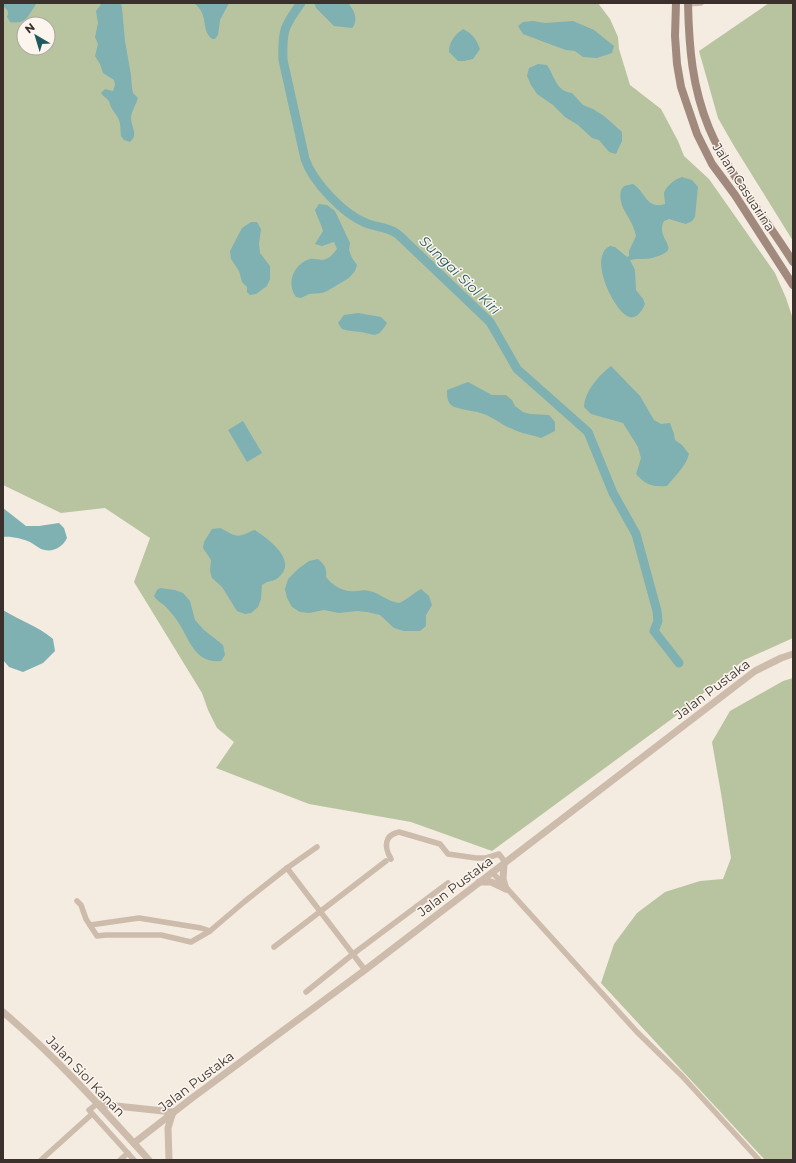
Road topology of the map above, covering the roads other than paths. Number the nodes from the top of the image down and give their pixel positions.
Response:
1 (676, 3) edge
2 (688, 3) edge
3 (701, 3) edge
4 (793, 262) edge
5 (793, 285) edge
6 (793, 654) edge
7 (318, 847) dead end
8 (504, 863) junction
9 (287, 868) junction
10 (492, 872) junction
11 (479, 882) junction
12 (448, 883) dead end
13 (506, 889) junction
14 (77, 900) dead end
15 (319, 912) junction
16 (90, 925) junction
17 (210, 931) junction
18 (274, 947) dead end
19 (353, 954) junction
20 (365, 970) junction
21 (306, 992) dead end
22 (3, 1012) edge
23 (97, 1104) junction
24 (173, 1112) junction
25 (92, 1114) junction
26 (134, 1143) junction
27 (128, 1153) junction
28 (41, 1160) edge
29 (120, 1160) edge
30 (134, 1160) edge
31 (149, 1160) edge
32 (168, 1160) edge
33 (759, 1160) edge

1 - 5 main road, Jalan Casuarina
2 - 3 street
2 - 4 main road, Jalan Casuarina
6 - 8 street, Jalan Pustaka
7 - 9 street
8 - 10 street, Jalan Pustaka
8 - 13 street
8 - 15 street
9 - 15 street
9 - 17 street
10 - 11 street, Jalan Pustaka
10 - 13 street
11 - 13 street
11 - 20 street, Jalan Pustaka
12 - 19 street
13 - 33 street
14 - 16 street
15 - 18 street
15 - 19 street
16 - 17 street
16 - 17 street
19 - 20 street
19 - 21 street
20 - 24 street, Jalan Pustaka
22 - 23 street, Jalan Siol Kanan
23 - 24 street
23 - 25 street
23 - 26 street, Jalan Siol Kanan
24 - 26 street, Jalan Pustaka
24 - 32 street
25 - 27 street
25 - 28 street
26 - 31 street, Jalan Siol Kanan
27 - 29 street
27 - 30 street

